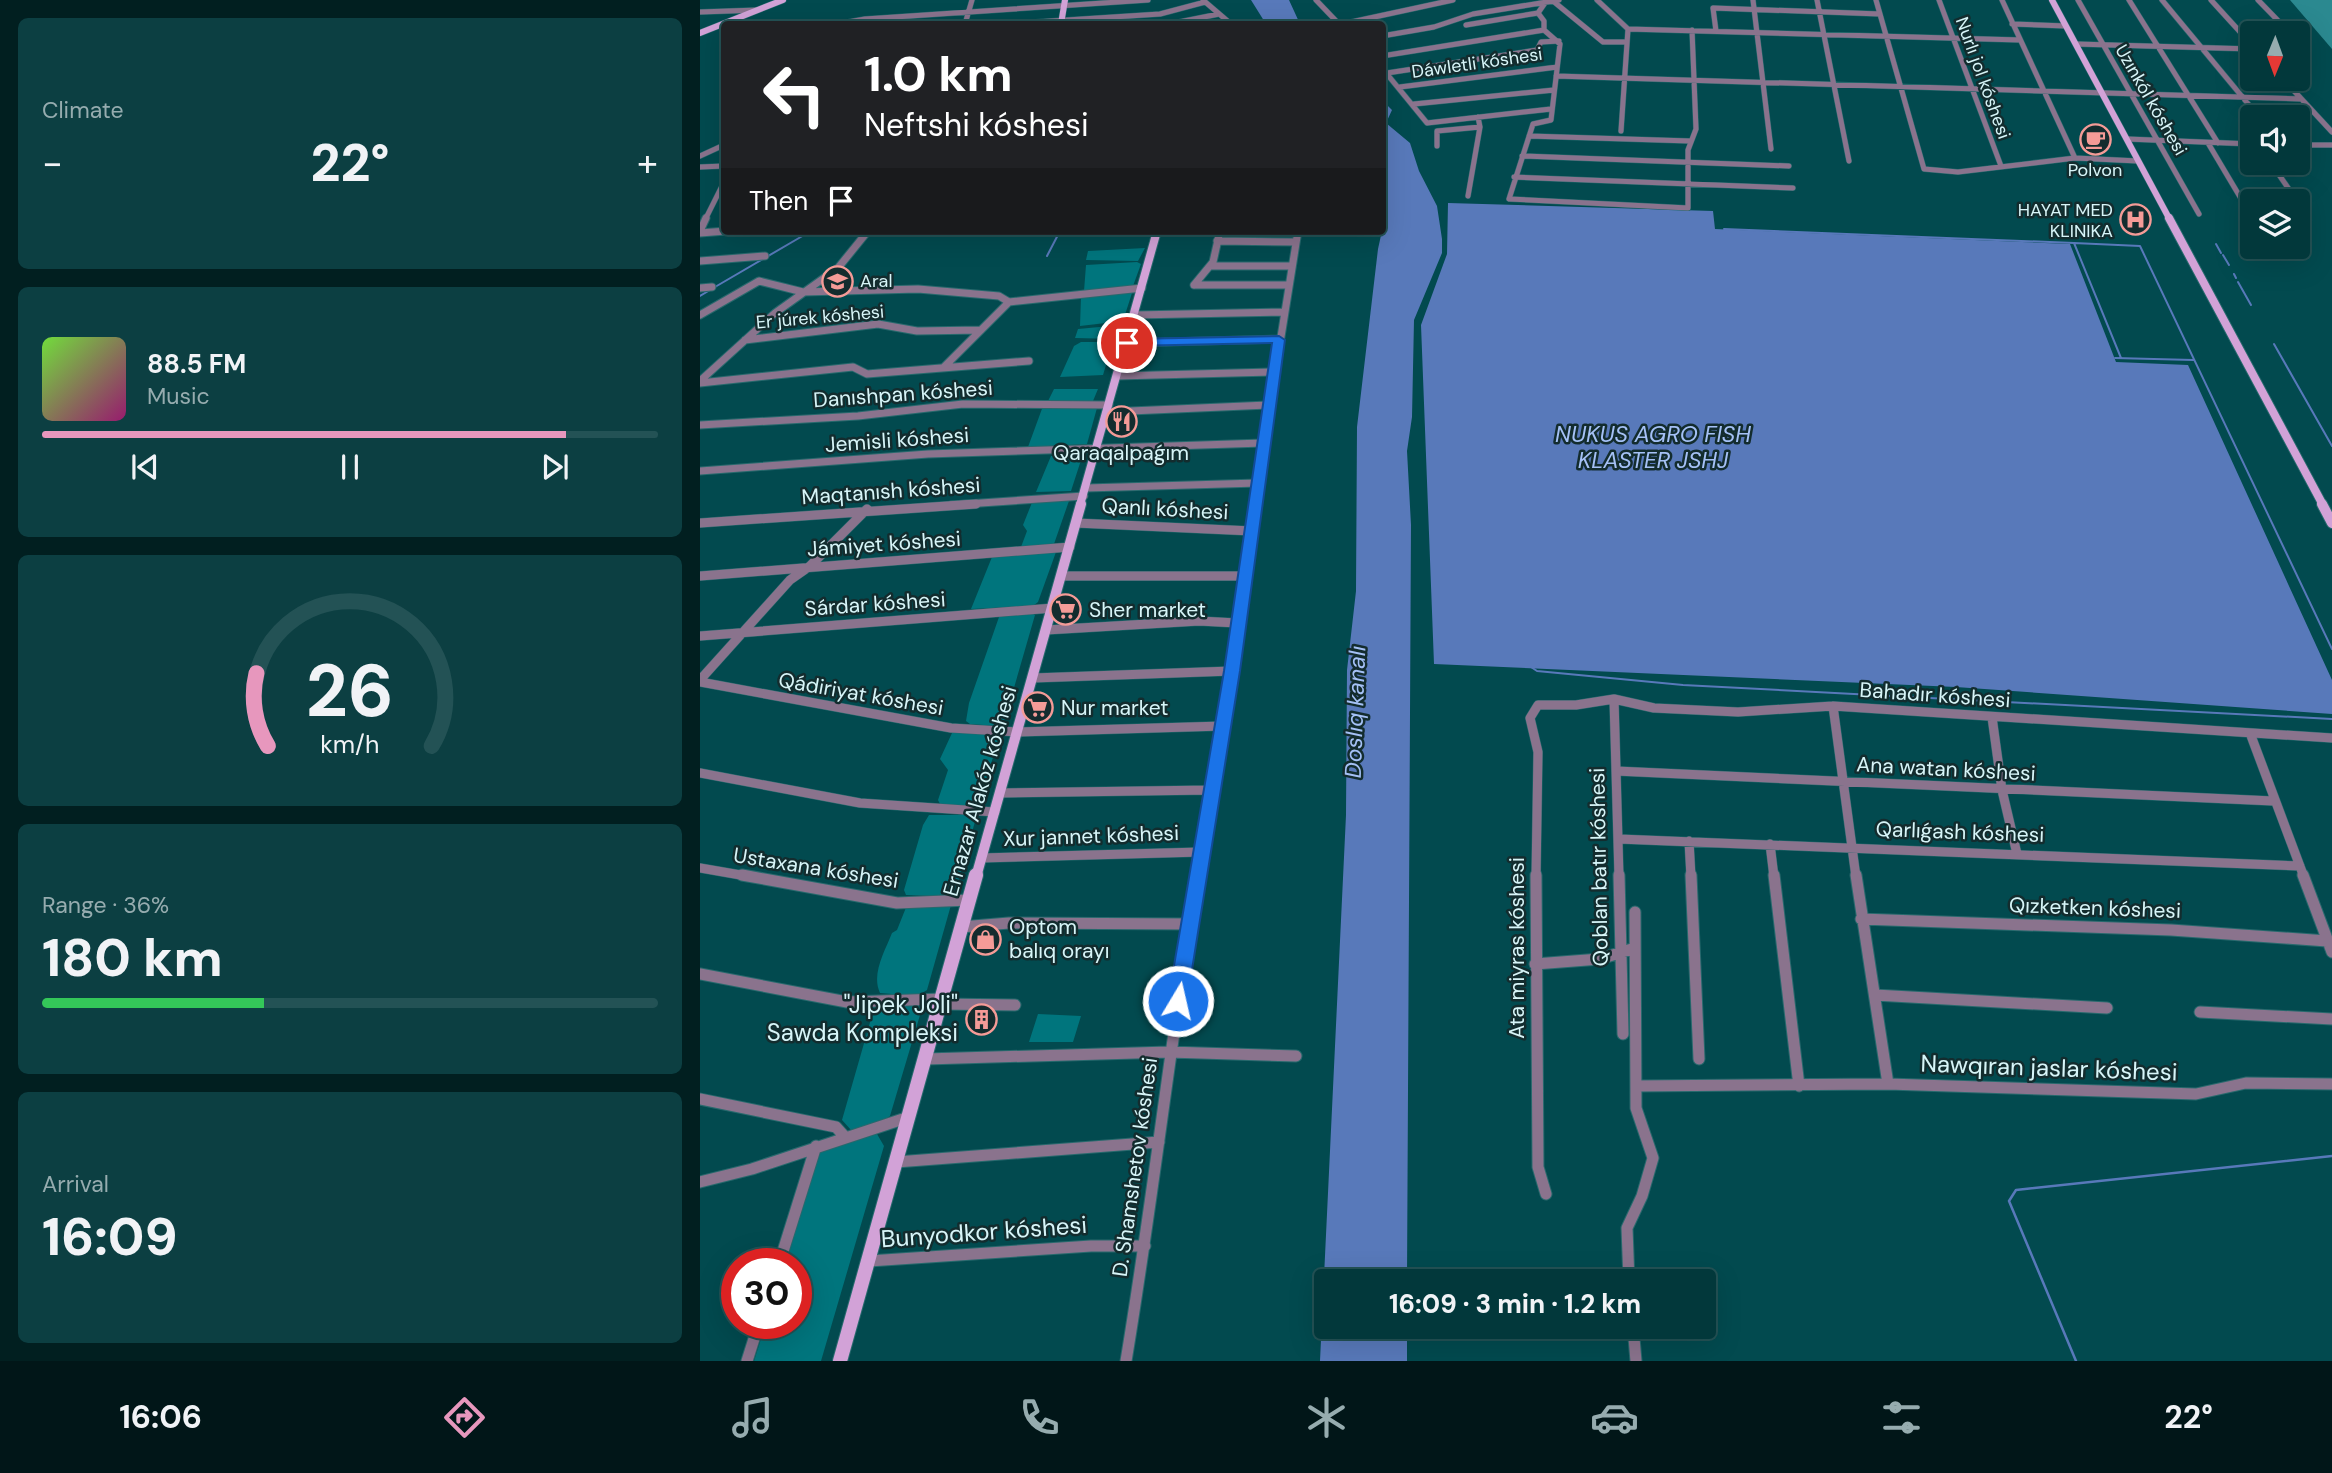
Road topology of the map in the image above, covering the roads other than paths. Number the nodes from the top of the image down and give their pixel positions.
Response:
1 (744, 0) edge
2 (783, 0) edge
3 (972, 0) edge
4 (1148, 0) edge
5 (1316, 0) edge
6 (1453, 0) edge
7 (1559, 0) edge
8 (1597, 0) edge
9 (1753, 0) edge
10 (1817, 0) edge
11 (1877, 0) edge
12 (1939, 0) edge
13 (2002, 0) edge
14 (2052, 0) edge
15 (2078, 0) edge
16 (2129, 0) edge
17 (2162, 0) edge
18 (2211, 0) edge
19 (2259, 0) edge
20 (1204, 1) edge
21 (1549, 1) edge
22 (1065, 3) edge
23 (739, 9) junction
24 (758, 10) junction
25 (1752, 10) junction
26 (702, 12) edge
27 (968, 12) junction
28 (1817, 12) junction
29 (1538, 13) junction
30 (1219, 14) junction
31 (1880, 14) junction
32 (1105, 17) junction
33 (729, 21) edge
34 (845, 21) edge
35 (966, 21) edge
36 (1062, 21) edge
37 (1071, 21) edge
38 (1104, 21) edge
39 (1184, 21) edge
40 (1227, 21) edge
41 (1337, 21) edge
42 (1369, 21) edge
43 (2279, 21) edge
44 (721, 24) edge
45 (2012, 24) junction
46 (1466, 25) dead end
47 (2066, 26) junction
48 (713, 27) junction
49 (1628, 29) junction
50 (721, 30) edge
51 (1544, 30) junction
52 (1692, 30) junction
53 (1716, 31) junction
54 (1756, 32) junction
55 (700, 33) edge
56 (2240, 33) edge
57 (1822, 34) junction
58 (1386, 35) edge
59 (1887, 36) junction
60 (1952, 38) junction
61 (2020, 40) junction
62 (1559, 41) junction
63 (1627, 42) junction
64 (2076, 44) junction
65 (2103, 45) junction
66 (2159, 47) junction
67 (2240, 47) edge
68 (2204, 48) junction
69 (1386, 55) edge
70 (1557, 67) junction
71 (1386, 70) edge
72 (1386, 71) edge
73 (1556, 76) junction
74 (1625, 79) junction
75 (1695, 82) junction
76 (1762, 84) junction
77 (1833, 86) junction
78 (1400, 87) junction
79 (1902, 88) junction
80 (1554, 90) junction
81 (1971, 90) junction
82 (2294, 91) edge
83 (2045, 93) junction
84 (2102, 94) junction
85 (2132, 94) junction
86 (2190, 96) junction
87 (2244, 99) junction
88 (2301, 99) junction
89 (1414, 104) junction
90 (2249, 105) edge
91 (1551, 109) junction
92 (1478, 117) junction
93 (1480, 127) junction
94 (1621, 131) dead end
95 (2332, 132) edge
96 (1529, 136) junction
97 (2127, 139) junction
98 (1690, 141) junction
99 (2159, 141) junction
100 (2208, 143) junction
101 (2218, 143) junction
102 (700, 144) edge
103 (2240, 144) edge
104 (2310, 145) edge
105 (2332, 145) edge
106 (721, 146) edge
107 (1437, 146) dead end
108 (1772, 149) dead end
109 (700, 154) edge
110 (1522, 156) junction
111 (2075, 158) junction
112 (1849, 161) dead end
113 (2138, 161) junction
114 (1688, 162) junction
115 (721, 166) edge
116 (1789, 166) dead end
117 (2001, 166) junction
118 (700, 167) edge
119 (1514, 177) junction
120 (1690, 183) junction
121 (721, 188) edge
122 (1793, 188) dead end
123 (1468, 196) dead end
124 (2240, 196) edge
125 (2199, 214) dead end
126 (721, 231) edge
127 (700, 232) edge
128 (865, 235) edge
129 (1156, 235) edge
130 (1219, 235) edge
131 (1297, 235) edge
132 (1217, 241) junction
133 (1296, 242) junction
134 (765, 256) dead end
135 (700, 261) edge
136 (1210, 266) junction
137 (1292, 266) junction
138 (1288, 285) junction
139 (712, 287) dead end
140 (700, 288) edge
141 (1142, 288) junction
142 (803, 292) junction
143 (1009, 302) junction
144 (1283, 312) junction
145 (700, 315) edge
146 (1135, 315) junction
147 (981, 330) junction
148 (746, 340) junction
149 (1279, 340) junction
150 (1127, 343) junction
151 (1029, 361) dead end
152 (944, 367) junction
153 (1273, 372) junction
154 (1117, 376) junction
155 (700, 382) edge
156 (1268, 405) junction
157 (1108, 408) junction
158 (700, 425) edge
159 (1263, 443) junction
160 (1097, 449) junction
161 (700, 471) edge
162 (1258, 483) junction
163 (1085, 492) junction
164 (867, 509) junction
165 (700, 523) edge
166 (1076, 523) junction
167 (2332, 523) edge
168 (1252, 531) junction
169 (1070, 547) junction
170 (810, 566) junction
171 (700, 576) edge
172 (1062, 576) junction
173 (1245, 576) junction
174 (1053, 608) junction
175 (1237, 623) junction
176 (1046, 630) junction
177 (743, 632) junction
178 (700, 636) edge
179 (1232, 671) junction
180 (1033, 678) junction
181 (700, 681) edge
182 (1614, 699) junction
183 (1538, 705) joint
184 (1833, 706) junction
185 (1992, 717) junction
186 (1223, 726) junction
187 (1018, 733) junction
188 (2250, 733) junction
189 (2332, 738) edge
190 (1616, 771) junction
191 (700, 773) edge
192 (1845, 782) junction
193 (1210, 790) junction
194 (2002, 790) junction
195 (1001, 793) junction
196 (2273, 801) junction
197 (995, 812) junction
198 (1619, 839) junction
199 (1689, 841) junction
200 (1770, 844) junction
201 (1851, 847) junction
202 (1201, 852) junction
203 (2017, 854) junction
204 (981, 858) junction
205 (2300, 866) junction
206 (700, 868) edge
207 (969, 900) junction
208 (1634, 912) dead end
209 (1861, 919) junction
210 (1190, 924) junction
211 (961, 927) junction
212 (2328, 941) junction
213 (1635, 948) junction
214 (2332, 952) edge
215 (1619, 953) junction
216 (1535, 964) junction
217 (700, 974) edge
218 (1875, 995) junction
219 (942, 1002) junction
220 (1016, 1005) dead end
221 (2107, 1008) dead end
222 (2200, 1013) dead end
223 (2332, 1019) edge
224 (1623, 1034) dead end
225 (1169, 1052) junction
226 (1296, 1056) dead end
227 (926, 1059) junction
228 (1699, 1059) dead end
229 (1888, 1084) junction
230 (2332, 1084) edge
231 (1636, 1086) junction
232 (1798, 1086) junction
233 (700, 1099) edge
234 (909, 1117) junction
235 (845, 1137) junction
236 (1158, 1142) junction
237 (817, 1146) junction
238 (897, 1162) junction
239 (700, 1182) edge
240 (1546, 1194) dead end
241 (1145, 1246) junction
242 (784, 1248) edge
243 (869, 1261) junction
244 (1629, 1269) edge
245 (754, 1339) edge
246 (1634, 1339) edge
247 (747, 1361) edge
248 (840, 1361) edge
249 (1126, 1361) edge
250 (1636, 1361) edge

1 - 23 street
2 - 24 main road
3 - 27 street
4 - 22 street
5 - 41 street
6 - 42 street
7 - 21 street
8 - 49 street
9 - 25 street
10 - 28 street
11 - 31 street
12 - 60 street, Nurlı jol kóshesi
13 - 45 street
14 - 47 main road
15 - 65 street, Uzınkól kóshesi
16 - 66 street
17 - 68 street
18 - 56 street
19 - 43 street
20 - 30 street
20 - 32 street
21 - 29 street
21 - 58 street
21 - 63 street
22 - 27 street
22 - 36 main road
23 - 24 street
23 - 26 street
24 - 33 main road
25 - 28 street
25 - 53 street
25 - 54 street
27 - 34 street
27 - 35 street
28 - 31 street
28 - 57 street
29 - 46 street
29 - 51 street
30 - 39 street
30 - 40 street
31 - 59 street
32 - 37 street
32 - 38 street
44 - 48 main road
45 - 47 street
45 - 61 street
47 - 64 main road
48 - 50 street
48 - 55 main road
49 - 52 street
49 - 63 street
51 - 62 street
51 - 69 street
52 - 53 street
52 - 75 street
53 - 54 street
54 - 57 street
54 - 76 street
57 - 59 street
57 - 77 street
59 - 60 street
59 - 79 street
60 - 61 street
60 - 81 street, Nurlı jol kóshesi
61 - 83 street
62 - 70 street
62 - 71 street
63 - 74 street
64 - 65 street
64 - 84 main road
65 - 66 street
65 - 85 street, Uzınkól kóshesi
66 - 68 street
66 - 86 street
67 - 68 street
68 - 87 street
70 - 73 street
70 - 78 street, Dáwletli kóshesi
72 - 78 street
73 - 74 street
73 - 80 street
74 - 75 street
74 - 94 street
75 - 76 street
75 - 98 street
76 - 77 street
76 - 108 street
77 - 79 street
77 - 112 street
78 - 89 street
79 - 81 street
79 - 117 street
80 - 89 street
80 - 91 street
81 - 83 street
81 - 117 street, Nurlı jol kóshesi
82 - 88 street
83 - 84 street
83 - 111 street
84 - 85 street
84 - 97 main road
85 - 86 street
85 - 99 street, Uzınkól kóshesi
86 - 87 street
86 - 101 street
87 - 88 street
87 - 90 street
88 - 95 street
89 - 92 street
91 - 92 street
91 - 96 street
92 - 93 street
93 - 107 street
93 - 123 street
96 - 98 street
96 - 110 street
97 - 99 street
97 - 113 main road
98 - 114 street
99 - 100 street
99 - 125 street, Uzınkól kóshesi
100 - 101 street
100 - 124 street
101 - 103 street
102 - 109 street
104 - 105 street
106 - 109 street
110 - 114 street
110 - 119 street
111 - 113 street
111 - 117 street
113 - 167 main road
114 - 116 street
114 - 120 street
115 - 118 street
119 - 120 street
119 - 120 street
120 - 122 street
121 - 127 street
126 - 127 street
128 - 142 street
129 - 141 main road, Ernazar Alakóz kóshesi
130 - 132 street
131 - 133 street, D. Shamshetov kóshesi
132 - 133 street
132 - 136 street
133 - 137 street, D. Shamshetov kóshesi
134 - 135 street
136 - 137 street
136 - 138 street
137 - 138 street, D. Shamshetov kóshesi
138 - 144 street, D. Shamshetov kóshesi
139 - 140 street
141 - 143 street
141 - 146 main road, Ernazar Alakóz kóshesi
142 - 143 street
142 - 145 street
142 - 148 street
143 - 147 street
144 - 146 street
144 - 149 street, D. Shamshetov kóshesi
146 - 150 main road, Ernazar Alakóz kóshesi
147 - 148 street, Er júrek kóshesi
147 - 152 street
148 - 155 street
149 - 150 street
149 - 153 street, D. Shamshetov kóshesi
150 - 154 main road, Ernazar Alakóz kóshesi
151 - 152 street
152 - 155 street
153 - 154 street
153 - 156 street, D. Shamshetov kóshesi
154 - 157 main road, Ernazar Alakóz kóshesi
156 - 157 street, Danıshpan kóshesi
156 - 159 street, D. Shamshetov kóshesi
157 - 158 street, Danıshpan kóshesi
157 - 160 main road, Ernazar Alakóz kóshesi
159 - 160 street, Jemisli kóshesi
159 - 162 street, D. Shamshetov kóshesi
160 - 161 street, Jemisli kóshesi
160 - 163 main road, Ernazar Alakóz kóshesi
162 - 163 street, Maqtanısh kóshesi
162 - 168 street, D. Shamshetov kóshesi
163 - 164 street, Maqtanısh kóshesi
163 - 166 main road, Ernazar Alakóz kóshesi
164 - 165 street, Maqtanısh kóshesi
164 - 170 street
166 - 168 street, Qanlı kóshesi
166 - 169 main road, Ernazar Alakóz kóshesi
168 - 173 street, D. Shamshetov kóshesi
169 - 170 street, Jámiyet kóshesi
169 - 172 main road, Ernazar Alakóz kóshesi
170 - 171 street, Jámiyet kóshesi
170 - 177 street
172 - 173 street
172 - 174 main road, Ernazar Alakóz kóshesi
173 - 175 street, D. Shamshetov kóshesi
174 - 176 main road, Ernazar Alakóz kóshesi
174 - 177 street, Sárdar kóshesi
175 - 176 street
175 - 179 street, D. Shamshetov kóshesi
176 - 180 main road, Ernazar Alakóz kóshesi
177 - 178 street, Sárdar kóshesi
177 - 181 street
179 - 180 street
179 - 186 street, D. Shamshetov kóshesi
180 - 187 main road, Ernazar Alakóz kóshesi
181 - 187 street, Qádiriyat kóshesi
182 - 183 street, Bahadır kóshesi
182 - 184 street, Bahadır kóshesi
182 - 190 street, Qoblan batır kóshesi
183 - 216 street, Ata miyras kóshesi
184 - 185 street, Bahadır kóshesi
184 - 192 street
185 - 188 street, Bahadır kóshesi
185 - 194 street
186 - 187 street, Qádiriyat kóshesi
186 - 193 street, D. Shamshetov kóshesi
187 - 195 main road, Ernazar Alakóz kóshesi
188 - 189 street, Bahadır kóshesi
188 - 196 street
190 - 192 street, Ana watan kóshesi
190 - 198 street, Qoblan batır kóshesi
191 - 197 street
192 - 194 street, Ana watan kóshesi
192 - 201 street
193 - 195 street
193 - 202 street, D. Shamshetov kóshesi
194 - 196 street, Ana watan kóshesi
194 - 203 street
195 - 197 main road, Ernazar Alakóz kóshesi
196 - 205 street
197 - 204 main road, Ernazar Alakóz kóshesi
198 - 199 street, Qarlıǵash kóshesi
198 - 215 street, Qoblan batır kóshesi
199 - 200 street, Qarlıǵash kóshesi
199 - 228 street
200 - 201 street, Qarlıǵash kóshesi
200 - 232 street
201 - 203 street, Qarlıǵash kóshesi
201 - 209 street
202 - 204 street, Xur jannet kóshesi
202 - 210 street, D. Shamshetov kóshesi
203 - 205 street, Qarlıǵash kóshesi
204 - 207 main road, Ernazar Alakóz kóshesi
205 - 212 street
206 - 207 street, Ustaxana kóshesi
207 - 211 main road, Ernazar Alakóz kóshesi
208 - 213 street, Qoblan batır kóshesi
209 - 212 street, Qızketken kóshesi
209 - 218 street
210 - 211 street
210 - 225 street, D. Shamshetov kóshesi
211 - 219 main road, Ernazar Alakóz kóshesi
212 - 214 street
213 - 215 street
213 - 231 street, Qoblan batır kóshesi
215 - 216 street
215 - 224 street, Qoblan batır kóshesi
216 - 240 street, Ata miyras kóshesi
217 - 219 street
218 - 221 street
218 - 229 street
219 - 220 street
219 - 227 main road, Ernazar Alakóz kóshesi
222 - 223 street
225 - 226 street
225 - 227 street
225 - 236 street, D. Shamshetov kóshesi
227 - 234 main road, Ernazar Alakóz kóshesi
229 - 230 street, Nawqıran jaslar kóshesi
229 - 232 street, Nawqıran jaslar kóshesi
231 - 232 street, Nawqıran jaslar kóshesi
231 - 244 street, Qoblan batır kóshesi
233 - 235 street
234 - 235 street
234 - 238 main road, Ernazar Alakóz kóshesi
235 - 237 street
236 - 238 street
236 - 241 street, D. Shamshetov kóshesi
237 - 239 street
237 - 242 street
238 - 243 main road, Ernazar Alakóz kóshesi
241 - 243 street, Bunyodkor kóshesi
241 - 249 street, D. Shamshetov kóshesi
243 - 248 main road, Ernazar Alakóz kóshesi
245 - 247 street
246 - 250 street

